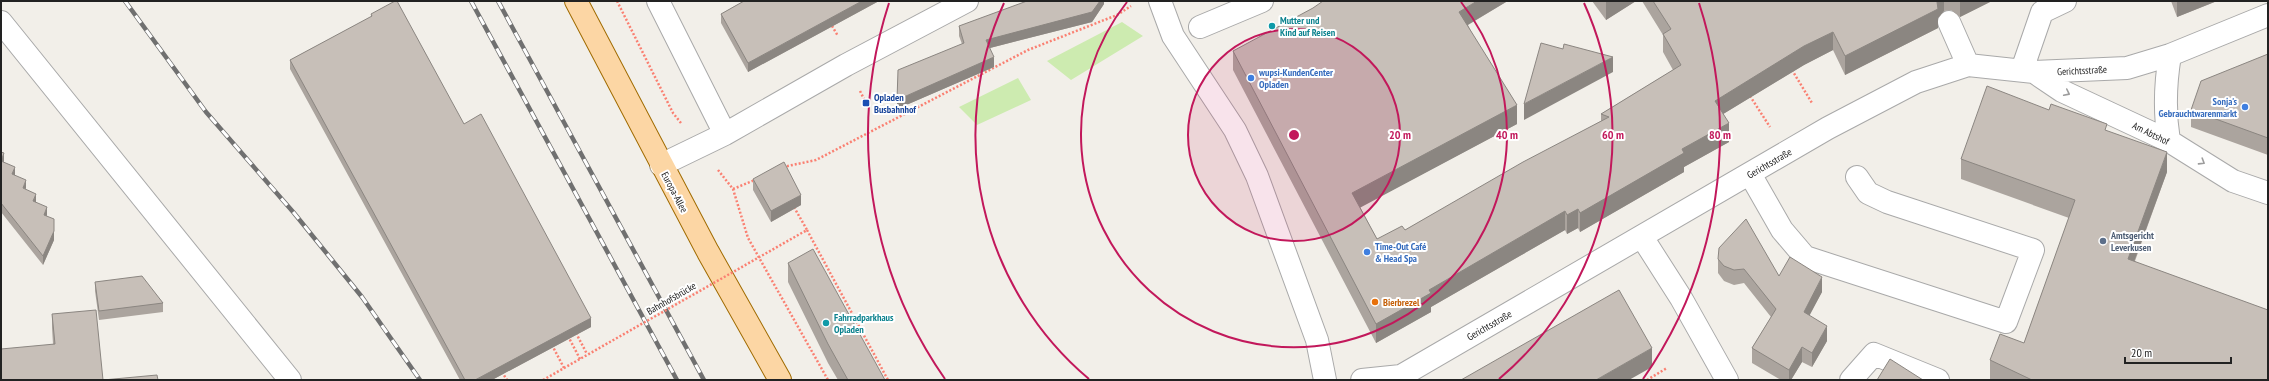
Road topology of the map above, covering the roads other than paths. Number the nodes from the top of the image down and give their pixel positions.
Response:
1 (576, 1) edge
2 (967, 1) edge
3 (1160, 1) edge
4 (1262, 1) edge
5 (2065, 1) edge
6 (661, 2) edge
7 (2268, 15) edge
8 (1, 22) edge
9 (1949, 22) dead end
10 (1200, 27) dead end
11 (2170, 55) junction
12 (1968, 65) junction
13 (2028, 71) junction
14 (725, 134) junction
15 (2169, 141) junction
16 (661, 165) junction
17 (1750, 174) junction
18 (1857, 177) dead end
19 (2268, 193) edge
20 (1642, 237) junction
21 (290, 380) edge
22 (780, 380) edge
23 (1325, 380) edge
24 (1362, 380) edge
25 (1727, 380) edge
26 (1850, 380) edge
27 (1938, 380) edge

1 - 16 main road, Europa-Allee
2 - 14 street
3 - 23 street
4 - 10 street
5 - 13 street
6 - 14 street
7 - 11 street, Gerichtsstraße
8 - 21 street
9 - 12 street
11 - 13 street, Gerichtsstraße
11 - 15 street
12 - 13 street, Gerichtsstraße
12 - 17 street, Gerichtsstraße
13 -> 15 street, Am Abtshof
14 - 16 street
15 -> 19 street, Am Abtshof
16 - 22 main road, Europa-Allee
17 - 18 street
17 - 20 street, Gerichtsstraße
20 - 24 street, Gerichtsstraße
20 - 25 street
26 - 27 street

